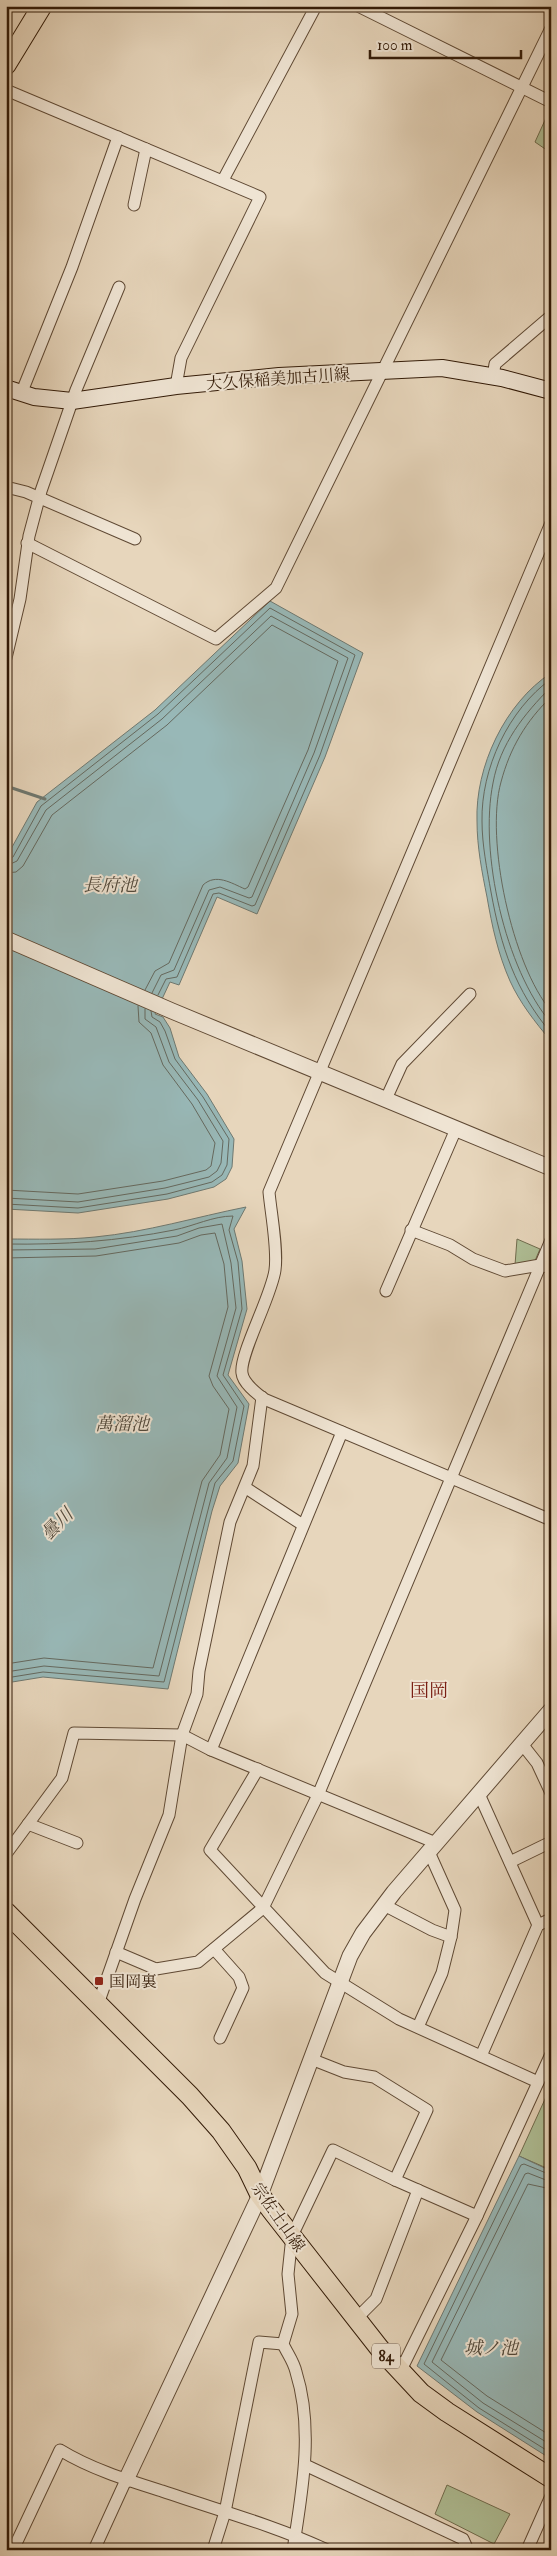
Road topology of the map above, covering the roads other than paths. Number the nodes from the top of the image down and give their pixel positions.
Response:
1 (42, 6) edge
2 (316, 6) edge
3 (358, 6) edge
4 (551, 28) edge
5 (6, 65) edge
6 (522, 87) junction
7 (6, 90) edge
8 (551, 102) edge
9 (118, 137) junction
10 (146, 149) junction
11 (223, 180) junction
12 (134, 205) dead end
13 (119, 287) dead end
14 (551, 316) edge
15 (384, 370) junction
16 (493, 377) junction
17 (176, 386) junction
18 (551, 390) edge
19 (14, 391) edge
20 (72, 401) junction
21 (6, 487) edge
22 (40, 498) junction
23 (551, 523) edge
24 (135, 539) dead end
25 (27, 543) junction
26 (6, 658) edge
27 (6, 939) edge
28 (470, 994) dead end
29 (320, 1071) junction
30 (386, 1099) junction
31 (456, 1128) junction
32 (551, 1168) edge
33 (411, 1230) junction
34 (551, 1240) edge
35 (545, 1267) edge
36 (386, 1291) dead end
37 (262, 1398) junction
38 (342, 1432) junction
39 (452, 1477) junction
40 (246, 1488) junction
41 (551, 1520) edge
42 (303, 1525) junction
43 (551, 1710) edge
44 (182, 1735) junction
45 (522, 1744) junction
46 (211, 1750) junction
47 (258, 1769) junction
48 (551, 1793) edge
49 (479, 1794) junction
50 (318, 1795) junction
51 (28, 1824) junction
52 (551, 1842) edge
53 (77, 1843) dead end
54 (433, 1847) junction
55 (6, 1854) edge
56 (510, 1862) junction
57 (384, 1905) junction
58 (264, 1908) junction
59 (6, 1912) edge
60 (551, 1919) edge
61 (538, 1925) junction
62 (451, 1937) junction
63 (214, 1949) junction
64 (116, 1952) junction
65 (340, 1981) junction
66 (98, 2004) junction
67 (418, 2027) junction
68 (220, 2038) dead end
69 (551, 2054) edge
70 (481, 2056) junction
71 (311, 2059) junction
72 (538, 2082) junction
73 (395, 2180) junction
74 (418, 2190) junction
75 (260, 2194) junction
76 (477, 2216) junction
77 (292, 2236) junction
78 (356, 2319) junction
79 (283, 2344) junction
80 (400, 2372) junction
81 (305, 2466) junction
82 (551, 2478) edge
83 (126, 2480) junction
84 (551, 2496) edge
85 (225, 2512) junction
86 (296, 2535) junction
87 (13, 2550) edge
88 (94, 2550) edge
89 (213, 2550) edge
90 (293, 2550) edge
91 (327, 2550) edge
92 (468, 2550) edge
93 (527, 2550) edge

1 - 5 main road
2 - 11 street
3 - 6 street
4 - 6 street
6 - 8 street
6 - 15 street
7 - 9 street
9 - 10 street
9 - 19 street
10 - 11 street
10 - 12 street
11 - 17 street
13 - 20 street
14 - 16 street
15 - 16 main road, 大久保稲美加古川線
15 - 17 main road, 大久保稲美加古川線
15 - 25 street
16 - 18 main road, 大久保稲美加古川線
17 - 20 main road, 大久保稲美加古川線
19 - 20 main road, 大久保稲美加古川線
20 - 22 street
21 - 22 street
22 - 24 street
22 - 25 street
23 - 29 street
25 - 26 street
27 - 29 street
28 - 30 street
29 - 30 street
29 - 37 street
30 - 31 street
31 - 32 street
31 - 33 street
33 - 35 street
33 - 36 street
34 - 35 street
35 - 39 street
37 - 38 street
37 - 40 street
38 - 39 street
38 - 42 street
39 - 41 street
39 - 50 street
40 - 42 street
40 - 44 street
42 - 46 street
43 - 45 street
44 - 46 street
44 - 51 street
44 - 64 street
45 - 48 street
45 - 49 street
46 - 47 street
47 - 50 street
47 - 58 street
49 - 54 street
49 - 56 street
50 - 54 street
50 - 58 street
51 - 53 street
51 - 55 street
52 - 56 street
54 - 57 street
54 - 62 street
56 - 61 street
57 - 62 street
57 - 65 street
58 - 63 street
58 - 65 street
59 - 66 main road, 宗佐土山線 / 84
60 - 61 street
61 - 70 street
62 - 67 street
63 - 64 street
63 - 68 street
64 - 66 street
65 - 67 street
65 - 71 street
66 - 75 main road, 宗佐土山線 / 84
67 - 70 street
69 - 72 street
70 - 72 street
71 - 73 street
71 - 75 street
72 - 76 street
73 - 74 street
73 - 77 street
74 - 76 street
74 - 78 street
75 - 77 main road, 宗佐土山線 / 84
75 - 83 street
76 - 80 street
77 - 78 main road, 宗佐土山線 / 84
77 - 79 street
78 - 80 main road, 宗佐土山線 / 84
79 - 81 street
79 - 85 street
80 - 82 main road, 宗佐土山線 / 84
81 - 86 street
81 - 92 street
83 - 85 street
83 - 87 street
83 - 88 street
84 - 93 street
85 - 86 street
85 - 89 street
86 - 90 street
86 - 91 street

